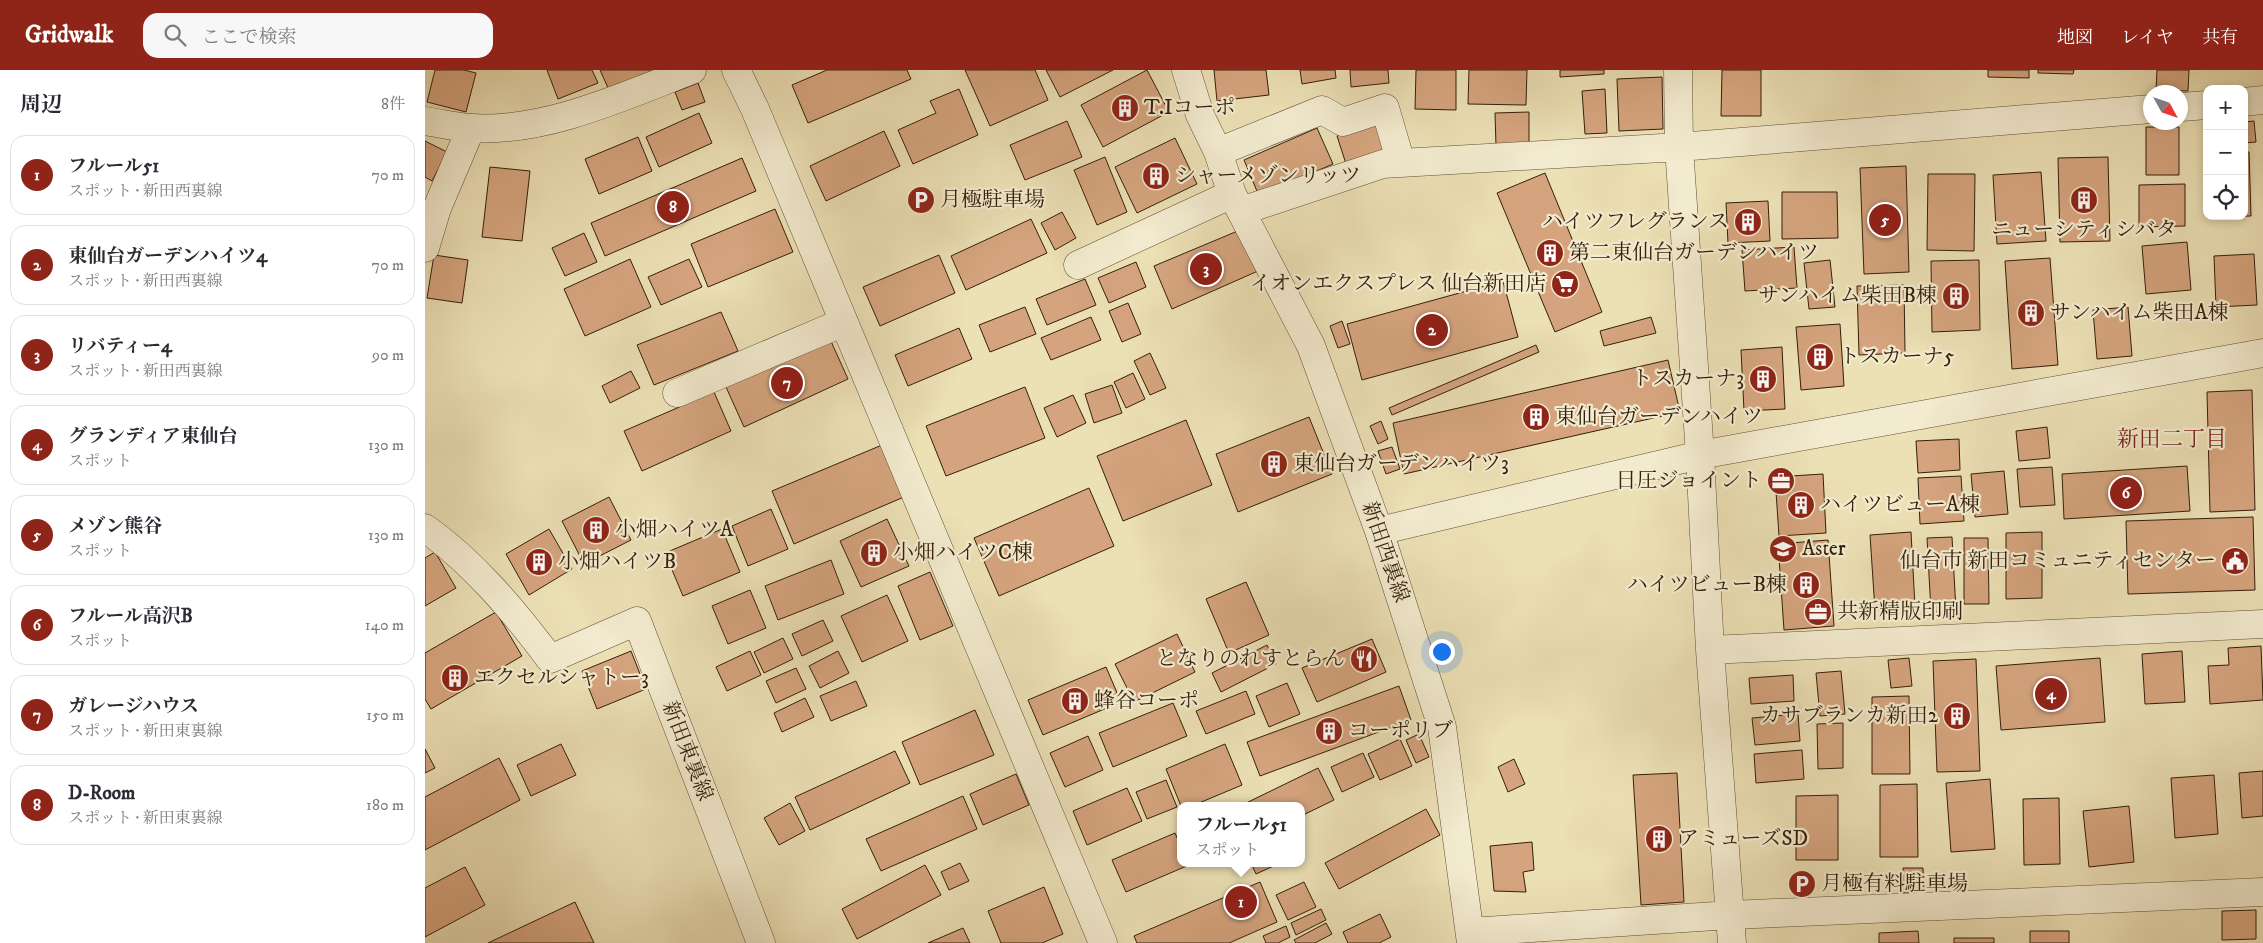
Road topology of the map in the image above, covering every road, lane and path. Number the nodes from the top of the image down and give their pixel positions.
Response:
1 (692, 70) edge
2 (736, 70) edge
3 (1186, 70) edge
4 (1679, 70) edge
5 (2263, 100) edge
6 (2248, 102) edge
7 (2203, 105) edge
8 (2188, 106) edge
9 (2143, 110) edge
10 (425, 121) edge
11 (471, 128) junction
12 (1679, 147) junction
13 (1218, 152) junction
14 (1401, 163) junction
15 (1237, 203) junction
16 (425, 248) edge
17 (1078, 265) dead end
18 (844, 322) junction
19 (2263, 353) edge
20 (677, 393) dead end
21 (1700, 455) junction
22 (425, 528) edge
23 (1379, 531) junction
24 (2263, 624) edge
25 (1710, 650) junction
26 (2263, 892) edge
27 (1731, 915) junction
28 (1471, 937) edge
29 (761, 943) edge
30 (1103, 943) edge
31 (1732, 943) edge

1 - 11 street
2 - 18 street
3 - 13 street, 新田西裏線
4 - 12 street
5 - 6 street
7 - 8 street
9 - 12 street
10 - 11 street
11 - 16 street
12 - 14 street
12 - 21 street
13 - 14 street
13 - 15 street, 新田西裏線
14 - 15 street
15 - 17 street
15 - 23 street, 新田西裏線
18 - 20 street
18 - 30 street
19 - 21 street
21 - 23 street
21 - 25 street
22 - 29 street, 新田東裏線
23 - 28 street, 新田西裏線
24 - 25 street
25 - 27 street
26 - 27 street
27 - 28 street
27 - 31 street

